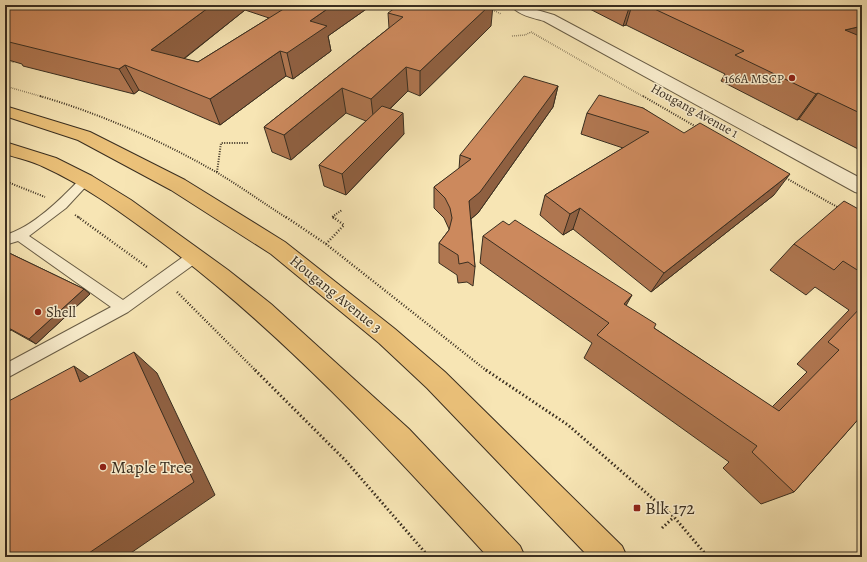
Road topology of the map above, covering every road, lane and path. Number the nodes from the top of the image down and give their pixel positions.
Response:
1 (491, 8) dead end
2 (524, 15) edge
3 (504, 16) dead end
4 (531, 32) junction
5 (512, 36) dead end
6 (19, 59) edge
7 (5, 60) edge
8 (5, 111) edge
9 (699, 128) edge
10 (248, 143) dead end
11 (5, 148) edge
12 (216, 172) dead end
13 (781, 175) edge
14 (5, 181) edge
15 (85, 181) junction
16 (862, 187) edge
17 (862, 202) edge
18 (62, 205) junction
19 (342, 210) dead end
20 (842, 210) edge
21 (20, 236) junction
22 (5, 240) edge
23 (326, 244) dead end
24 (195, 256) junction
25 (164, 279) junction
26 (123, 308) junction
27 (5, 372) edge
28 (491, 374) dead end
29 (674, 517) junction
30 (662, 528) dead end
31 (429, 557) edge
32 (509, 557) edge
33 (611, 557) edge
34 (708, 557) edge

1 - 3 path
2 - 4 path
2 - 16 street, Hougang Avenue 1
2 - 17 street, Hougang Avenue 1
4 - 5 path
4 - 9 path
6 - 7 path
8 - 33 highway, Hougang Avenue 3
10 - 12 path
11 - 15 highway
13 - 20 path
14 - 18 path
15 - 18 lane
15 - 24 highway
18 - 21 lane
18 - 25 path
19 - 23 path
21 - 22 lane
21 - 26 lane
24 - 25 lane
24 - 32 highway
25 - 26 lane
25 - 31 path
26 - 27 lane
28 - 29 path
29 - 30 path
29 - 34 path

